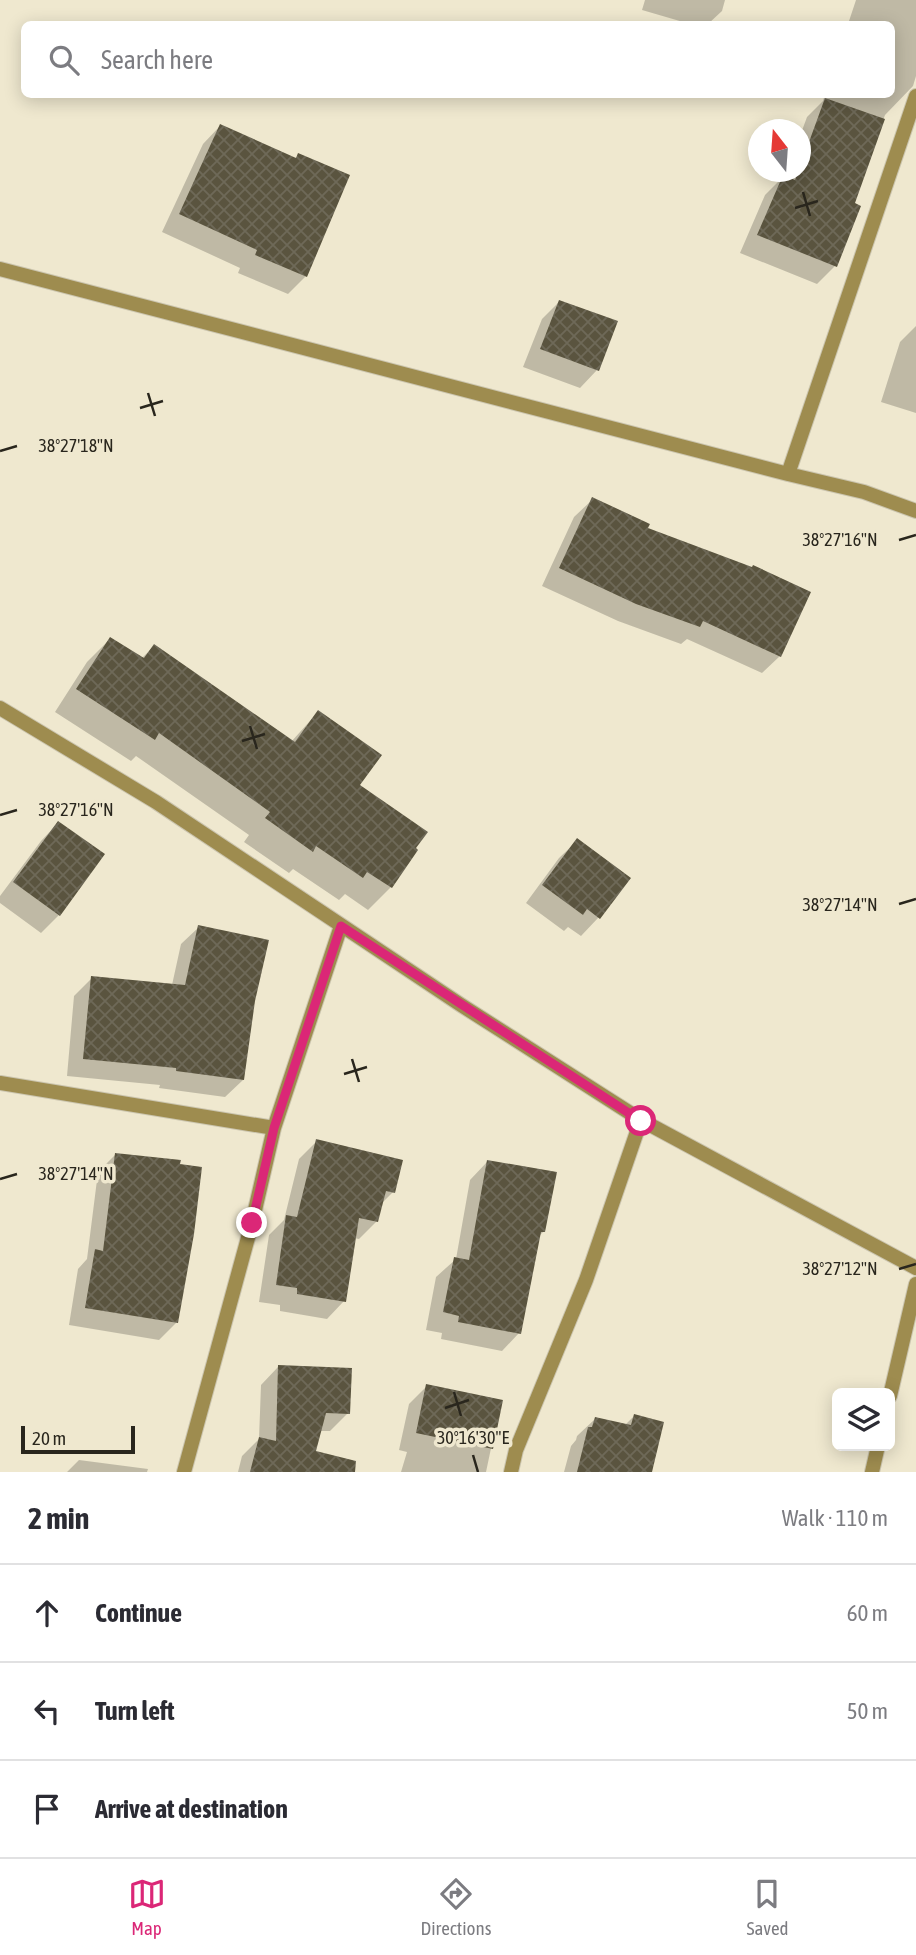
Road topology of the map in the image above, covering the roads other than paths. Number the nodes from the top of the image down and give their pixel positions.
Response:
1 (916, 96) edge
2 (0, 269) edge
3 (788, 474) junction
4 (916, 511) edge
5 (0, 708) edge
6 (341, 926) junction
7 (0, 1083) edge
8 (641, 1121) junction
9 (274, 1128) junction
10 (916, 1268) edge
11 (916, 1284) edge
12 (892, 1388) edge
13 (877, 1451) edge
14 (184, 1472) edge
15 (511, 1472) edge
16 (872, 1472) edge

1 - 3 street
2 - 3 street
3 - 4 street
5 - 6 street
6 - 8 street
6 - 9 street
7 - 9 street
8 - 10 street
8 - 15 street
9 - 14 street
11 - 12 street
13 - 16 street

